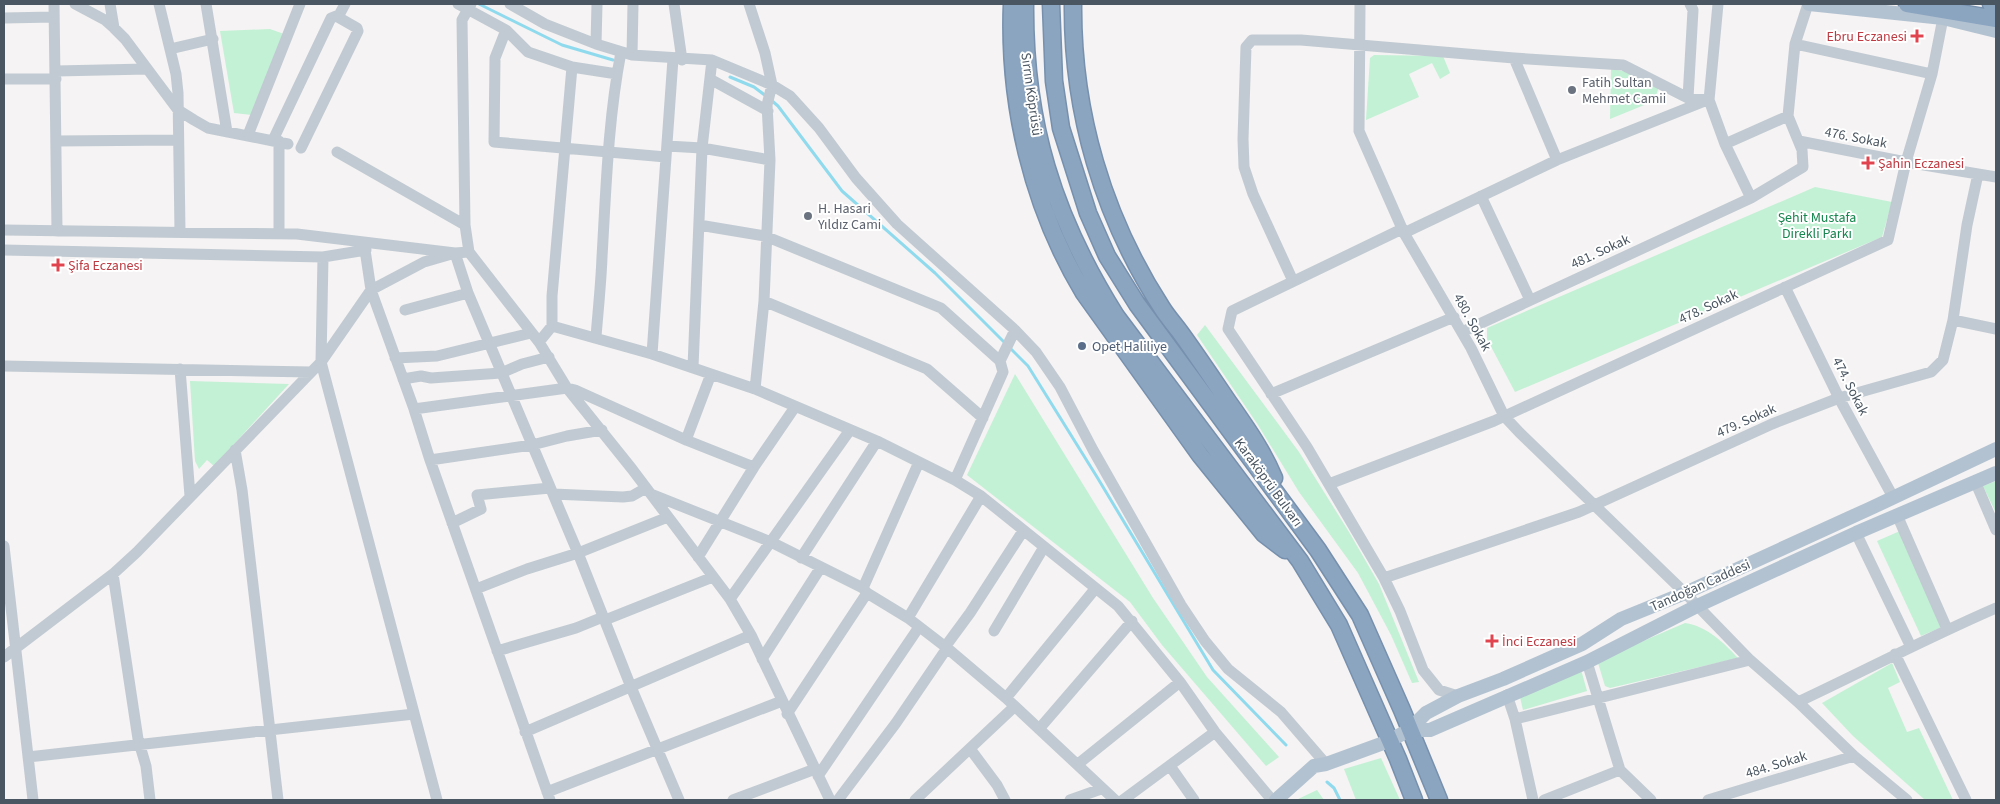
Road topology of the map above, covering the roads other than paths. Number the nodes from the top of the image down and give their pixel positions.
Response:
1 (54, 4) edge
2 (75, 4) edge
3 (110, 4) edge
4 (160, 4) edge
5 (206, 4) edge
6 (300, 4) edge
7 (344, 4) edge
8 (510, 4) edge
9 (597, 4) edge
10 (633, 4) edge
11 (674, 4) edge
12 (749, 4) edge
13 (1025, 4) edge
14 (1051, 4) edge
15 (1073, 4) edge
16 (1080, 4) edge
17 (1360, 4) edge
18 (1690, 4) edge
19 (1718, 4) edge
20 (1808, 4) edge
21 (1907, 4) edge
22 (1991, 4) edge
23 (1996, 4) edge
24 (466, 5) edge
25 (527, 7) edge
26 (1011, 8) edge
27 (54, 17) junction
28 (338, 17) junction
29 (4, 18) edge
30 (1943, 18) junction
31 (1996, 19) edge
32 (1073, 26) junction
33 (114, 28) junction
34 (506, 30) junction
35 (1996, 31) edge
36 (212, 39) junction
37 (596, 44) junction
38 (1795, 44) junction
39 (1359, 45) junction
40 (170, 49) junction
41 (627, 54) junction
42 (1514, 58) junction
43 (677, 59) junction
44 (712, 60) junction
45 (572, 67) junction
46 (147, 69) junction
47 (617, 74) junction
48 (1932, 74) junction
49 (56, 75) junction
50 (4, 79) edge
51 (710, 79) junction
52 (771, 89) junction
53 (1688, 98) junction
54 (1709, 100) junction
55 (767, 108) junction
56 (178, 110) junction
57 (1788, 116) junction
58 (228, 132) junction
59 (248, 136) junction
60 (178, 140) junction
61 (56, 141) junction
62 (1799, 141) junction
63 (280, 142) junction
64 (1726, 144) junction
65 (565, 147) junction
66 (301, 148) dead end
67 (702, 148) junction
68 (608, 151) junction
69 (666, 151) junction
70 (338, 152) dead end
71 (770, 160) junction
72 (1557, 160) junction
73 (1906, 162) junction
74 (1978, 174) junction
75 (1076, 176) joint
76 (1996, 178) edge
77 (1051, 183) joint
78 (1480, 196) junction
79 (1751, 198) junction
80 (465, 225) junction
81 (699, 225) junction
82 (4, 230) edge
83 (57, 230) junction
84 (1403, 231) junction
85 (180, 232) junction
86 (279, 234) junction
87 (765, 236) junction
88 (365, 247) junction
89 (4, 250) edge
90 (469, 252) junction
91 (455, 253) junction
92 (322, 257) junction
93 (1293, 282) junction
94 (1786, 287) junction
95 (371, 290) junction
96 (468, 293) junction
97 (1530, 300) junction
98 (764, 301) junction
99 (405, 310) dead end
100 (1454, 317) junction
101 (1953, 320) junction
102 (552, 326) junction
103 (1996, 329) edge
104 (1015, 330) junction
105 (1462, 332) junction
106 (596, 337) junction
107 (535, 338) junction
108 (490, 343) junction
109 (652, 354) junction
110 (395, 358) junction
111 (549, 358) junction
112 (1000, 361) junction
113 (321, 362) junction
114 (4, 366) edge
115 (693, 367) junction
116 (180, 369) junction
117 (311, 372) junction
118 (501, 373) junction
119 (711, 374) junction
120 (403, 379) junction
121 (567, 388) junction
122 (755, 389) junction
123 (1271, 394) junction
124 (512, 396) junction
125 (1840, 398) junction
126 (795, 407) junction
127 (414, 409) junction
128 (1504, 416) junction
129 (984, 418) junction
130 (602, 430) junction
131 (850, 430) junction
132 (686, 440) junction
133 (877, 441) junction
134 (532, 445) junction
135 (1996, 449) edge
136 (235, 450) junction
137 (430, 460) junction
138 (919, 462) junction
139 (754, 468) junction
140 (1996, 473) edge
141 (955, 480) junction
142 (1975, 481) junction
143 (1329, 484) junction
144 (552, 491) junction
145 (648, 491) junction
146 (190, 496) junction
147 (981, 496) junction
148 (1893, 497) junction
149 (1286, 505) junction
150 (1595, 505) junction
151 (1897, 515) junction
152 (668, 517) junction
153 (720, 522) junction
154 (452, 523) junction
155 (1996, 530) edge
156 (1023, 531) junction
157 (1856, 533) junction
158 (771, 542) junction
159 (4, 546) edge
160 (1044, 547) junction
161 (578, 553) junction
162 (698, 556) junction
163 (801, 558) junction
164 (1300, 560) junction
165 (821, 567) junction
166 (113, 574) junction
167 (5, 576) edge
168 (712, 577) junction
169 (1384, 578) junction
170 (1095, 588) junction
171 (476, 589) junction
172 (865, 591) junction
173 (1685, 593) junction
174 (730, 599) junction
175 (1697, 606) junction
176 (1996, 608) edge
177 (908, 618) junction
178 (604, 619) junction
179 (1132, 621) junction
180 (919, 626) junction
181 (1947, 629) junction
182 (994, 631) dead end
183 (751, 635) junction
184 (1911, 647) junction
185 (16, 648) junction
186 (946, 648) junction
187 (497, 651) junction
188 (1895, 654) junction
189 (4, 657) edge
190 (762, 659) junction
191 (1750, 660) junction
192 (1587, 662) junction
193 (1180, 682) junction
194 (631, 687) junction
195 (1507, 695) junction
196 (1458, 696) junction
197 (1598, 697) junction
198 (1006, 698) junction
199 (782, 701) junction
200 (1798, 702) junction
201 (1014, 707) junction
202 (414, 714) junction
203 (788, 714) junction
204 (1515, 719) junction
205 (1039, 729) junction
206 (1409, 730) junction
207 (270, 731) junction
208 (524, 732) junction
209 (1215, 732) junction
210 (1389, 741) junction
211 (140, 746) junction
212 (658, 750) junction
213 (971, 750) junction
214 (1854, 756) junction
215 (28, 757) junction
216 (1078, 764) junction
217 (1326, 764) junction
218 (1170, 766) junction
219 (1620, 770) junction
220 (816, 772) junction
221 (1101, 789) junction
222 (548, 796) edge
223 (33, 800) edge
224 (150, 800) edge
225 (278, 800) edge
226 (437, 800) edge
227 (679, 800) edge
228 (733, 800) edge
229 (830, 800) edge
230 (838, 800) edge
231 (915, 800) edge
232 (1005, 800) edge
233 (1070, 800) edge
234 (1114, 800) edge
235 (1123, 800) edge
236 (1194, 800) edge
237 (1272, 800) edge
238 (1276, 800) edge
239 (1414, 800) edge
240 (1439, 800) edge
241 (1533, 800) edge
242 (1544, 800) edge
243 (1651, 800) edge
244 (1709, 800) edge
245 (1907, 800) edge
246 (1966, 800) edge

1 - 27 street
2 - 33 street
3 - 33 street
4 - 40 street
5 - 36 street
6 - 59 street
7 - 28 street
8 - 25 street
9 - 37 street
10 - 41 street
11 - 43 street
12 - 52 street
13 - 77 highway, Sırrın Köprüsü
14 - 75 highway, Sırrın Köprüsü
15 - 32 highway
16 - 32 main road
17 - 39 street, 480. Sokak
18 - 53 street
19 - 54 street
20 - 30 main road
20 - 38 street
21 - 31 highway
22 - 23 highway
24 - 34 street
24 - 80 street
25 - 37 street
26 - 164 highway
27 - 29 street
27 - 49 street
28 - 63 street
28 - 66 street
30 - 35 main road
30 - 48 street, 478. Sokak
32 - 149 highway
33 - 46 street
34 - 45 street
34 - 65 street
36 - 40 street
36 - 58 street
37 - 41 street
38 - 48 street
38 - 57 street
39 - 42 street
39 - 84 street, 480. Sokak
39 - 93 street
40 - 56 street
41 - 43 street
41 - 47 street
42 - 53 street
42 - 72 street
43 - 44 street
43 - 69 street
44 - 51 street
44 - 52 street
45 - 47 street
45 - 65 street
46 - 49 street
46 - 56 street
47 - 68 street
48 - 73 street, 478. Sokak
49 - 50 street
49 - 61 street
51 - 55 street
51 - 67 street
52 - 55 street
52 - 104 street
53 - 54 street
54 - 64 street
54 - 72 street
55 - 71 street
56 - 58 street
56 - 60 street
57 - 62 street
57 - 64 street
58 - 59 street
59 - 63 street
60 - 61 street
60 - 85 street
61 - 83 street
62 - 73 street, 476. Sokak
62 - 79 street, 481. Sokak
63 - 86 street
64 - 79 street
65 - 68 street
65 - 102 street
67 - 69 street
67 - 71 street
67 - 81 street
68 - 69 street
68 - 106 street
69 - 109 street
70 - 80 street
71 - 87 street
72 - 78 street
73 - 74 street, 476. Sokak
73 - 94 street, 478. Sokak
74 - 76 street, 476. Sokak
74 - 101 street, 479. Sokak
75 - 149 highway, Karaköprü Bulvarı
77 - 164 highway, Karaköprü Bulvarı
78 - 84 street
78 - 97 street
79 - 97 street, 481. Sokak
80 - 90 street
81 - 87 street
81 - 115 street
82 - 83 street
83 - 85 street
84 - 93 street
84 - 100 street, 480. Sokak
85 - 86 street
86 - 88 street
87 - 98 street
87 - 112 street
88 - 91 street
88 - 92 street
88 - 95 street
89 - 92 street
90 - 91 street
90 - 107 street
91 - 95 street
91 - 96 street
92 - 113 street
93 - 123 street
94 - 125 street, 474. Sokak
94 - 128 street, 478. Sokak
95 - 110 street
95 - 113 street
96 - 99 street
96 - 108 street
97 - 105 street, 481. Sokak
98 - 122 street
98 - 129 street
100 - 105 street, 480. Sokak
100 - 123 street
101 - 103 street
101 - 125 street, 479. Sokak
102 - 106 street
102 - 107 street
104 - 112 street
104 - 217 street
105 - 128 street, 480. Sokak
106 - 109 street
107 - 108 street
107 - 111 street
108 - 110 street
108 - 118 street
109 - 115 street
110 - 120 street
111 - 118 street
111 - 121 street
112 - 129 street
113 - 117 street
113 - 202 street
114 - 116 street
115 - 119 street
116 - 117 street
116 - 146 street
117 - 136 street
118 - 120 street
118 - 124 street
119 - 122 street
119 - 132 street
120 - 127 street
121 - 124 street
121 - 130 street
121 - 132 street
122 - 126 street
123 - 143 street
124 - 127 street
124 - 134 street
125 - 148 street, 474. Sokak
125 - 150 street, 479. Sokak
126 - 131 street
126 - 139 street
127 - 137 street
128 - 143 street, 478. Sokak
128 - 150 street, 480. Sokak
129 - 141 street
130 - 134 street
130 - 145 street
131 - 133 street
131 - 158 street
132 - 139 street
133 - 138 street
133 - 163 street
134 - 137 street
134 - 144 street
135 - 148 main road, Tandoğan Caddesi
136 - 146 street
136 - 207 street
137 - 154 street
138 - 141 street
138 - 172 street
139 - 153 street
140 - 142 main road, Tandoğan Caddesi
141 - 147 street
142 - 151 main road, Tandoğan Caddesi
142 - 155 street
143 - 169 street
144 - 145 street
144 - 154 street
144 - 161 street
145 - 152 street
145 - 153 street
146 - 166 street
147 - 156 street
147 - 177 street
148 - 173 main road, Tandoğan Caddesi
149 - 206 highway, Karaköprü Bulvarı
150 - 169 street, 479. Sokak
150 - 173 street, 480. Sokak
151 - 157 main road, Tandoğan Caddesi
151 - 181 street
152 - 161 street
152 - 162 street
153 - 158 street
153 - 162 street
154 - 171 street
156 - 160 street
156 - 186 street
157 - 175 main road, Tandoğan Caddesi
157 - 184 street
158 - 163 street
158 - 174 street
159 - 167 street
160 - 170 street
160 - 182 street
161 - 171 street
161 - 178 street
162 - 168 street
163 - 165 street
164 - 210 highway, Karaköprü Bulvarı
165 - 172 street
165 - 190 street
166 - 185 street
166 - 211 street
167 - 185 street
168 - 174 street
168 - 178 street
169 - 196 street
170 - 179 street
170 - 198 street
171 - 187 street
172 - 177 street
172 - 203 street
173 - 175 street, 480. Sokak
173 - 196 main road, Tandoğan Caddesi
174 - 183 street
175 - 191 street, 480. Sokak
175 - 192 main road, Tandoğan Caddesi
176 - 181 street
177 - 180 street
178 - 187 street
178 - 194 street
179 - 193 street
179 - 205 street
180 - 186 street
180 - 220 street
181 - 184 street
183 - 190 street
183 - 194 street
184 - 188 street
185 - 189 street
185 - 215 street
186 - 198 street
186 - 230 street
187 - 208 street
188 - 200 street
188 - 246 street
190 - 199 street
191 - 197 street
191 - 200 street, 480. Sokak
192 - 195 main road, Tandoğan Caddesi
192 - 197 street
193 - 209 street
193 - 216 street
194 - 208 street
194 - 212 street
195 - 204 street
195 - 206 main road, Tandoğan Caddesi
196 - 206 main road, Tandoğan Caddesi
197 - 204 street
197 - 219 street
198 - 201 street
199 - 203 street
199 - 212 street
200 - 214 street, 480. Sokak
201 - 205 street
201 - 213 street
202 - 207 street
202 - 226 street
203 - 220 street
204 - 241 street
205 - 216 street
206 - 210 main road, Tandoğan Caddesi
206 - 240 highway, Karaköprü Bulvarı
207 - 211 street
207 - 225 street
208 - 222 street
209 - 218 street
209 - 237 street
210 - 217 main road, Tandoğan Caddesi
210 - 239 highway, Karaköprü Bulvarı
211 - 215 street
211 - 224 street
212 - 222 street
212 - 227 street
213 - 231 street
213 - 232 street
214 - 244 street, 484. Sokak
214 - 245 street, 480. Sokak
215 - 223 street
216 - 221 street
217 - 238 main road, Tandoğan Caddesi
218 - 235 street
218 - 236 street
219 - 242 street
219 - 243 street
220 - 228 street
220 - 229 street
221 - 233 street
221 - 234 street

